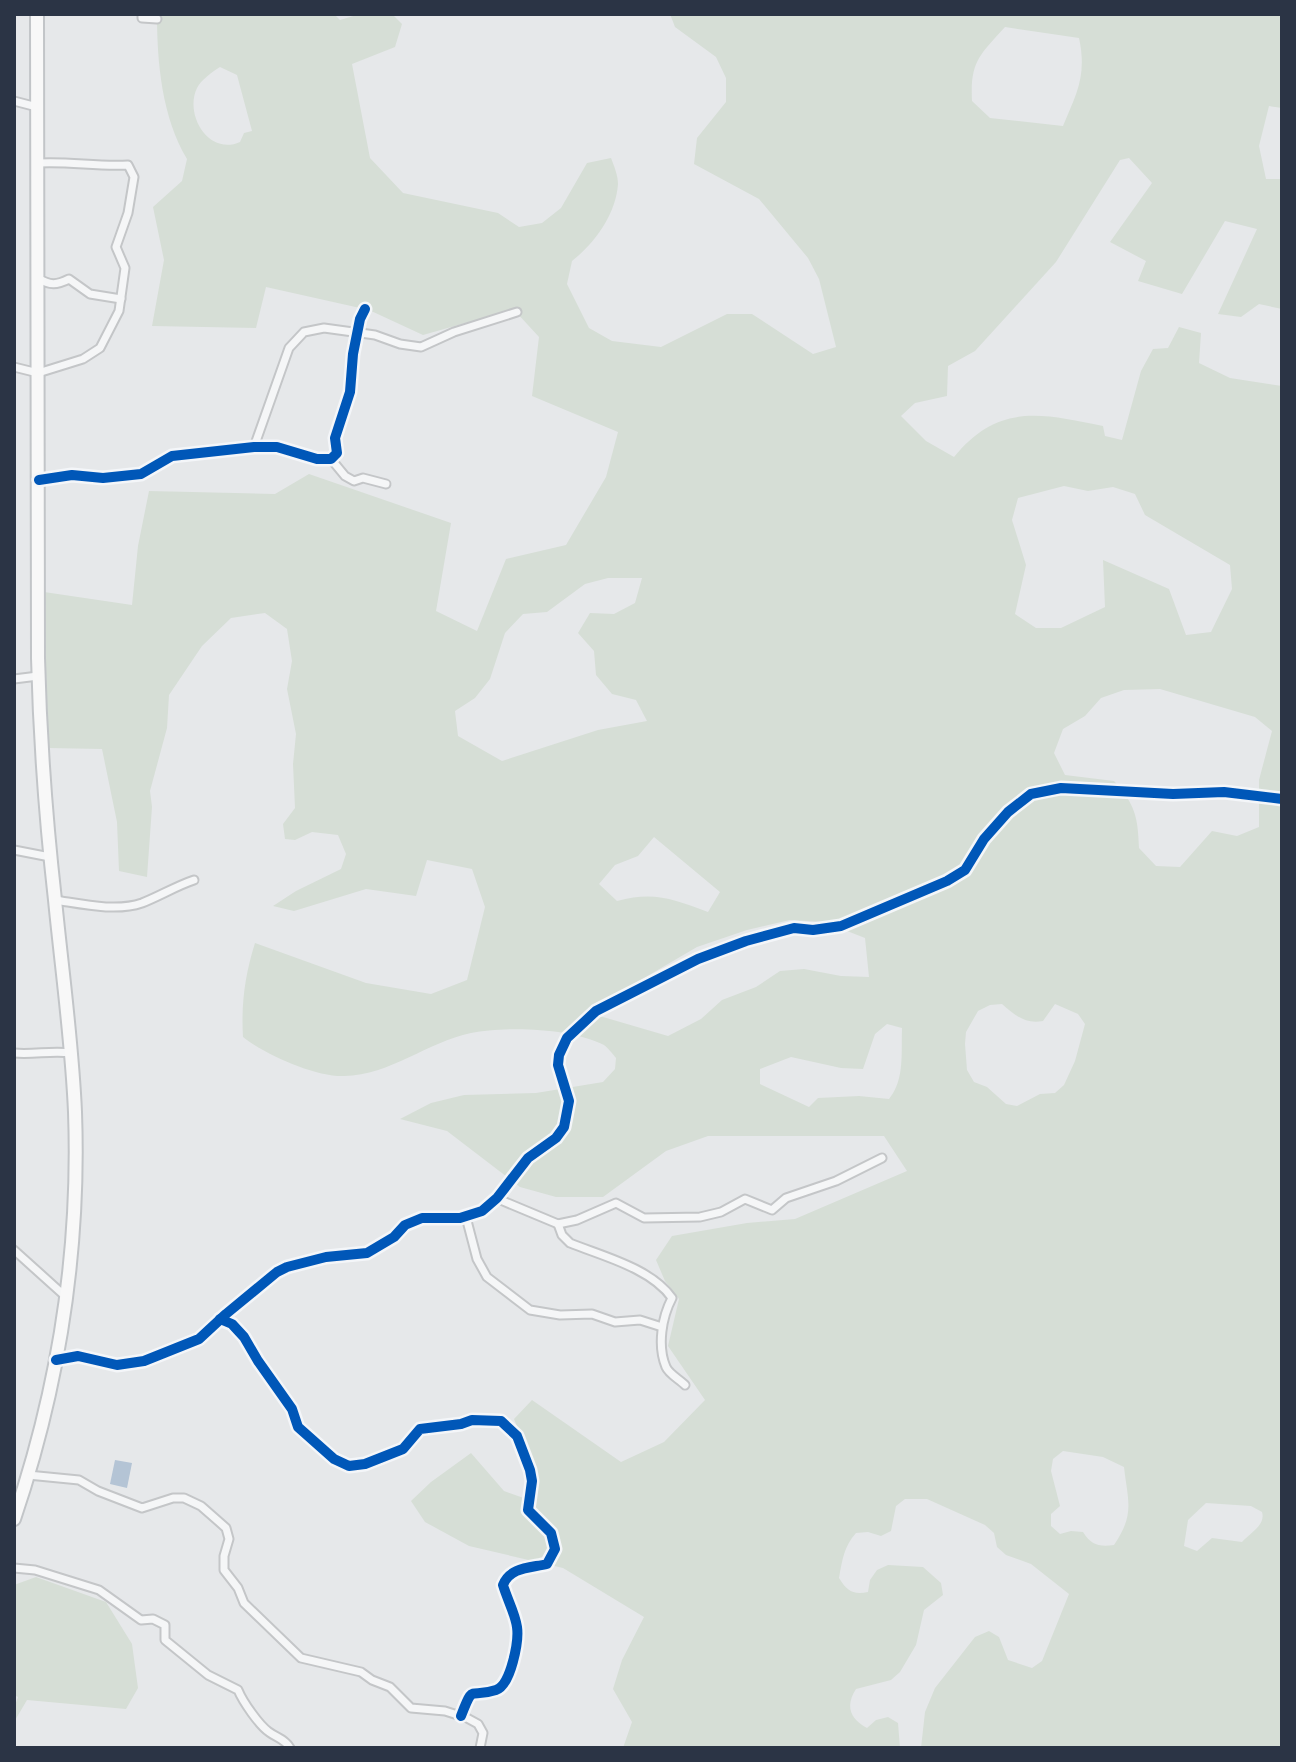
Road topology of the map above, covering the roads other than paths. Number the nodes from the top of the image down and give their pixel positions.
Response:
1 (37, 14) edge
2 (142, 14) edge
3 (157, 19) dead end
4 (14, 101) edge
5 (37, 107) junction
6 (38, 163) junction
7 (38, 278) junction
8 (121, 299) junction
9 (365, 309) dead end
10 (517, 312) dead end
11 (357, 332) junction
12 (14, 367) edge
13 (38, 373) junction
14 (254, 447) junction
15 (331, 459) junction
16 (39, 480) junction
17 (386, 484) dead end
18 (38, 676) junction
19 (14, 679) edge
20 (1282, 799) edge
21 (14, 850) edge
22 (50, 857) junction
23 (194, 880) dead end
24 (55, 900) junction
25 (14, 1053) edge
26 (71, 1053) junction
27 (882, 1158) dead end
28 (500, 1194) junction
29 (466, 1217) junction
30 (558, 1224) junction
31 (14, 1250) edge
32 (65, 1296) junction
33 (220, 1319) junction
34 (662, 1327) junction
35 (56, 1360) junction
36 (685, 1385) dead end
37 (28, 1475) junction
38 (14, 1519) edge
39 (14, 1568) edge
40 (461, 1716) junction
41 (290, 1748) edge
42 (480, 1748) edge

1 - 5 main road
2 - 3 street
4 - 5 street
5 - 6 main road
6 - 7 main road
6 - 8 street
7 - 8 street
7 - 13 main road
8 - 13 street
9 - 11 street
10 - 11 street
11 - 14 street
11 - 15 street
12 - 13 street
13 - 16 main road
14 - 15 street
14 - 16 street
15 - 17 street
16 - 18 main road
18 - 19 street
18 - 22 main road
20 - 28 street
21 - 22 street
22 - 24 main road
23 - 24 street
24 - 26 main road
25 - 26 street
26 - 32 main road
27 - 30 street
28 - 29 street
28 - 30 street
29 - 33 street
29 - 34 street
30 - 34 street
31 - 32 street
32 - 35 main road
33 - 35 street
33 - 40 street
34 - 36 street
35 - 37 main road
37 - 38 main road
37 - 40 street
39 - 41 street
40 - 42 street

